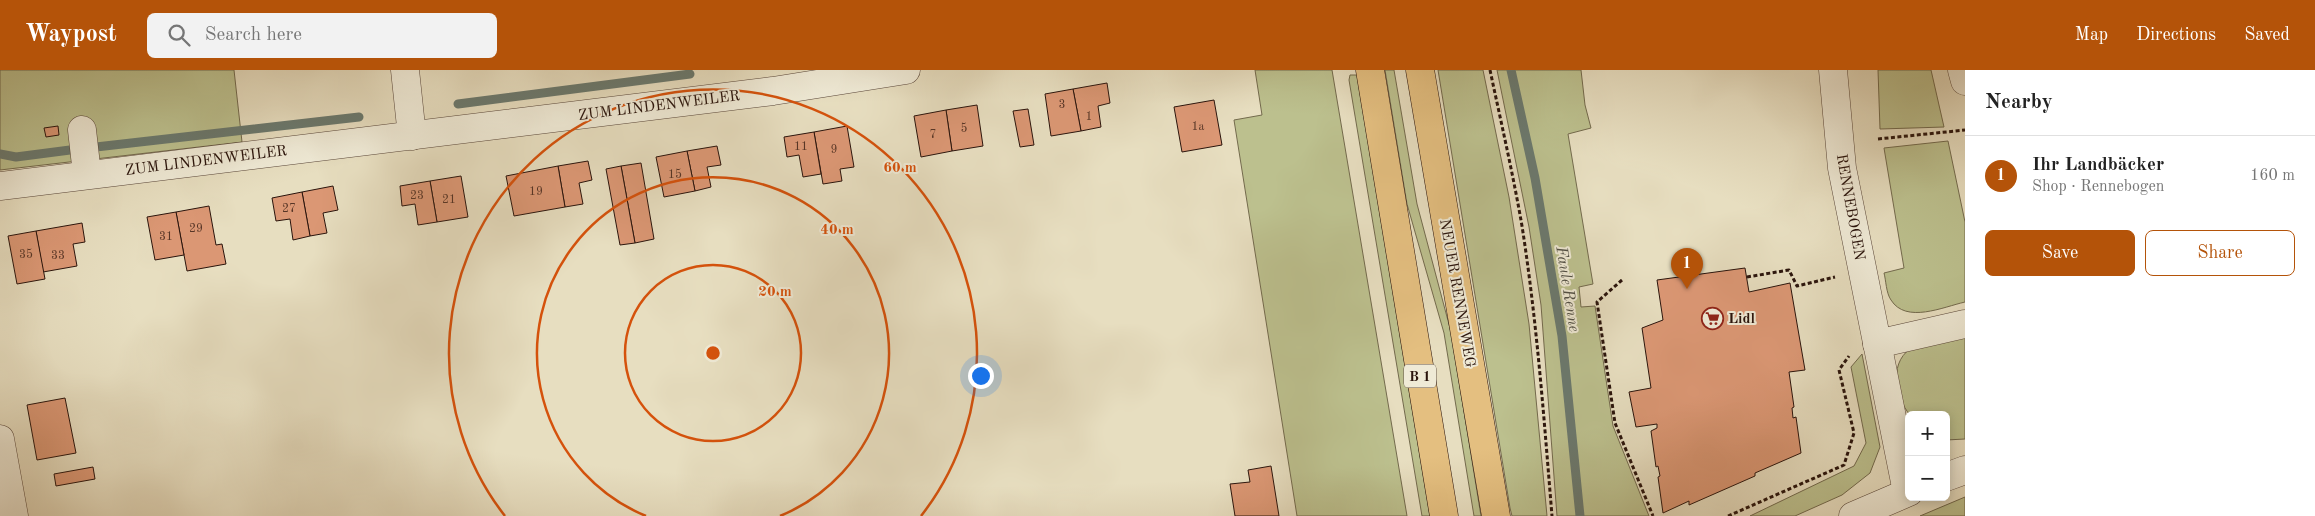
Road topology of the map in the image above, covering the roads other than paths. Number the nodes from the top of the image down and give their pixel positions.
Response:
1 (405, 70) edge
2 (906, 70) edge
3 (1370, 70) edge
4 (1420, 70) edge
5 (1833, 70) edge
6 (1962, 70) edge
7 (771, 81) edge
8 (1965, 81) edge
9 (82, 130) dead end
10 (412, 136) junction
11 (87, 174) junction
12 (0, 186) edge
13 (1965, 324) edge
14 (1878, 344) junction
15 (0, 439) edge
16 (1965, 470) edge
17 (1950, 476) edge
18 (1905, 477) edge
19 (1905, 493) edge
20 (14, 516) edge
21 (1444, 516) edge
22 (1496, 516) edge
23 (1853, 516) edge

1 - 10 street
2 - 7 street, ZUM LINDENWEILER
3 - 21 main road, B 1
4 - 22 main road, NEUER RENNEWEG
5 - 14 street, RENNEBOGEN
6 - 8 street
7 - 10 street, ZUM LINDENWEILER
9 - 11 street
10 - 11 street, ZUM LINDENWEILER
11 - 12 street, ZUM LINDENWEILER
13 - 14 street
14 - 18 street, RENNEBOGEN
15 - 20 street
16 - 17 street
19 - 23 street

